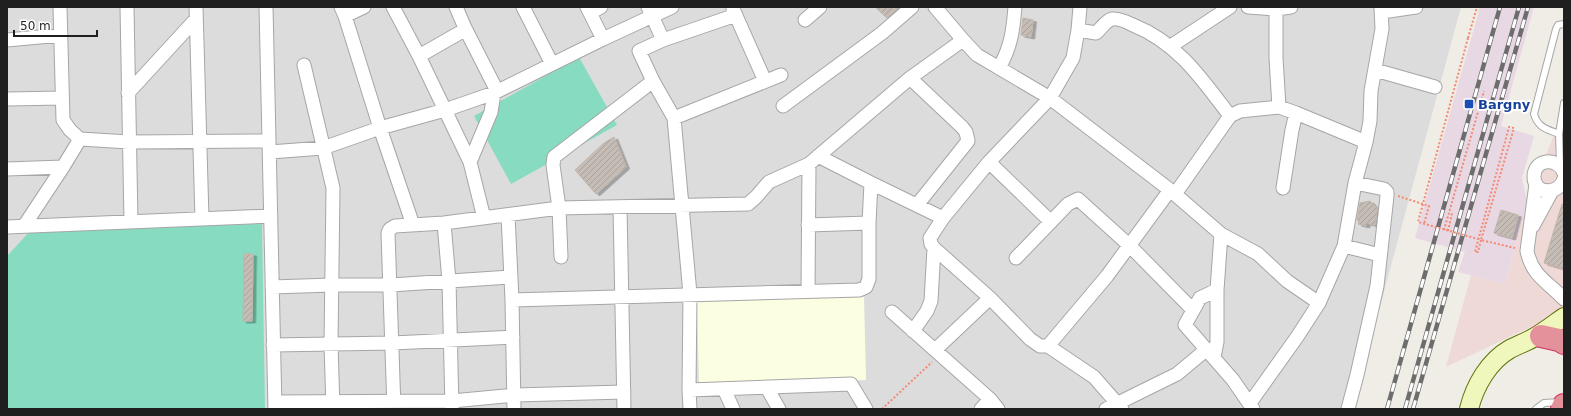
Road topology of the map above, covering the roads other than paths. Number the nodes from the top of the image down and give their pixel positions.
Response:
1 (60, 7) edge
2 (127, 7) edge
3 (266, 7) edge
4 (364, 7) edge
5 (393, 7) edge
6 (456, 7) edge
7 (523, 7) edge
8 (602, 7) edge
9 (672, 7) edge
10 (820, 7) edge
11 (912, 7) edge
12 (935, 7) edge
13 (1015, 7) edge
14 (1080, 7) edge
15 (1230, 7) edge
16 (1248, 7) edge
17 (1416, 7) edge
18 (1282, 8) edge
19 (1382, 9) edge
20 (588, 10) edge
21 (650, 11) edge
22 (734, 11) edge
23 (343, 12) edge
24 (195, 14) edge
25 (805, 20) dead end
26 (1564, 24) edge
27 (465, 28) junction
28 (1078, 30) junction
29 (60, 35) junction
30 (603, 39) junction
31 (7, 40) edge
32 (662, 40) junction
33 (963, 40) junction
34 (1171, 46) junction
35 (419, 56) junction
36 (552, 64) junction
37 (304, 65) dead end
38 (1000, 68) junction
39 (1375, 70) junction
40 (781, 75) dead end
41 (910, 78) junction
42 (653, 81) junction
43 (765, 82) junction
44 (1435, 87) dead end
45 (128, 93) junction
46 (494, 93) junction
47 (62, 98) junction
48 (1050, 98) junction
49 (7, 99) edge
50 (1564, 103) edge
51 (783, 106) dead end
52 (1279, 107) junction
53 (445, 110) junction
54 (1296, 113) junction
55 (1230, 116) junction
56 (674, 118) junction
57 (380, 128) junction
58 (1559, 134) junction
59 (80, 140) junction
60 (199, 141) junction
61 (129, 142) junction
62 (1366, 142) junction
63 (269, 146) junction
64 (323, 148) junction
65 (814, 160) junction
66 (470, 162) junction
67 (989, 162) junction
68 (63, 167) junction
69 (7, 169) edge
70 (1562, 169) edge
71 (1564, 179) edge
72 (1355, 183) junction
73 (871, 184) junction
74 (1536, 184) junction
75 (1283, 188) dead end
76 (1552, 191) junction
77 (1172, 192) junction
78 (917, 205) junction
79 (682, 206) junction
80 (620, 207) junction
81 (559, 208) junction
82 (508, 215) junction
83 (270, 216) junction
84 (484, 218) junction
85 (943, 218) junction
86 (202, 219) junction
87 (131, 222) junction
88 (1051, 222) junction
89 (444, 223) junction
90 (869, 223) junction
91 (413, 225) junction
92 (808, 225) junction
93 (24, 226) junction
94 (7, 227) edge
95 (1529, 233) junction
96 (1222, 234) junction
97 (1130, 246) junction
98 (1344, 246) junction
99 (934, 248) junction
100 (1380, 255) junction
101 (561, 257) dead end
102 (1016, 258) dead end
103 (511, 277) junction
104 (449, 281) junction
105 (1547, 283) junction
106 (332, 285) junction
107 (391, 285) junction
108 (272, 287) junction
109 (1564, 287) edge
110 (1218, 290) junction
111 (808, 291) junction
112 (690, 294) junction
113 (621, 297) junction
114 (990, 298) junction
115 (1564, 299) edge
116 (512, 300) junction
117 (1319, 303) junction
118 (1192, 310) junction
119 (892, 312) dead end
120 (1564, 317) edge
121 (1564, 330) edge
122 (913, 331) junction
123 (513, 337) junction
124 (1537, 337) junction
125 (450, 340) junction
126 (393, 343) junction
127 (1564, 343) edge
128 (331, 344) junction
129 (273, 345) junction
130 (1048, 346) junction
131 (937, 352) junction
132 (1210, 353) junction
133 (767, 388) junction
134 (724, 389) junction
135 (689, 390) junction
136 (624, 392) junction
137 (515, 395) junction
138 (1564, 402) edge
139 (994, 404) edge
140 (275, 405) edge
141 (333, 405) edge
142 (394, 405) edge
143 (452, 405) edge
144 (1564, 405) edge
145 (1251, 406) edge
146 (1115, 407) edge
147 (514, 409) edge
148 (624, 409) edge
149 (690, 409) edge
150 (734, 409) edge
151 (779, 409) edge
152 (866, 409) edge
153 (981, 409) edge
154 (1348, 409) edge
155 (1469, 409) edge
156 (1536, 409) edge
157 (1562, 409) edge

1 - 29 street
2 - 45 street
3 - 63 street
4 - 23 street
5 - 35 street
6 - 27 street
7 - 36 street
8 - 20 street
9 - 21 street
10 - 25 street
11 - 51 street
12 - 33 street
13 - 38 street
14 - 28 street
15 - 34 street
16 - 18 street
17 - 19 street
18 - 52 street
19 - 39 street
20 - 30 street
21 - 30 street
21 - 32 street
22 - 32 street
22 - 43 street
23 - 57 street
24 - 45 street
24 - 60 street
26 - 58 lane
27 - 35 street
27 - 46 street
28 - 34 street
28 - 48 street
29 - 31 street
29 - 47 street
30 - 36 street
32 - 42 street
33 - 38 street
33 - 41 street
34 - 55 street
35 - 53 street
36 - 46 street
37 - 64 street
38 - 48 street
39 - 44 street
39 - 62 street
40 - 43 street
41 - 65 street
41 - 78 street
42 - 56 street
42 - 81 street
43 - 56 street
45 - 61 street
46 - 53 street
46 - 66 street
47 - 49 street
47 - 59 street
48 - 67 street
48 - 77 street
50 - 58 lane
52 - 54 street
52 - 55 street
53 - 57 street
53 - 66 street
54 - 62 street
54 - 75 street
55 - 77 street
56 - 79 street
57 - 64 street
57 - 91 street
58 - 70 lane
59 - 61 street
59 - 68 street
60 - 61 street
60 - 63 street
60 - 86 street
61 - 87 street
62 - 72 street
63 - 64 street
63 - 83 street
64 - 106 street
65 - 73 street
65 - 79 street
65 - 92 street
66 - 84 street
67 - 85 street
67 - 88 street
68 - 69 street
68 - 93 street
70 - 74 street
71 - 76 street
72 - 98 street
72 - 100 street
73 - 78 street
73 - 90 street
74 - 76 street
74 - 95 street
76 - 95 street
77 - 96 street
77 - 97 street
78 - 85 street
79 - 80 street
79 - 112 street
80 - 81 street
80 - 113 street
81 - 82 street
81 - 101 street
82 - 84 street
82 - 103 street
83 - 86 street
83 - 108 street
84 - 89 street
85 - 99 street
86 - 87 street
87 - 93 street
88 - 97 street
88 - 102 street
89 - 91 street
89 - 104 street
90 - 92 street
90 - 111 street
91 - 107 street
92 - 111 street
93 - 94 street
95 - 105 street
96 - 110 street
96 - 117 street
97 - 118 street
97 - 130 street
98 - 100 street
98 - 117 street
99 - 114 street
99 - 122 street
100 - 154 street
103 - 104 street
103 - 116 street
104 - 107 street
104 - 125 street
105 - 109 street
105 - 115 street
106 - 107 street
106 - 108 street
106 - 128 street
107 - 126 street
108 - 129 street
110 - 118 street
110 - 132 street
111 - 112 street
112 - 113 street
112 - 135 street
113 - 116 street
113 - 136 street
114 - 130 street
114 - 131 street
116 - 123 street
117 - 145 street
118 - 132 street
119 - 122 street
120 - 124 street
121 - 124 street
122 - 131 street
123 - 125 street
123 - 137 street
124 - 127 highway
124 - 155 street
125 - 126 street
125 - 143 street
126 - 128 street
126 - 142 street
128 - 129 street
128 - 141 street
129 - 140 street
130 - 146 street
131 - 139 street
132 - 145 street
132 - 146 street
133 - 134 street
133 - 151 street
133 - 152 street
134 - 135 street
134 - 150 street
135 - 149 street
136 - 137 street
136 - 148 street
137 - 143 street
137 - 147 street
138 - 156 lane
139 - 153 street
140 - 141 street
141 - 142 street
142 - 143 street
144 - 157 highway

